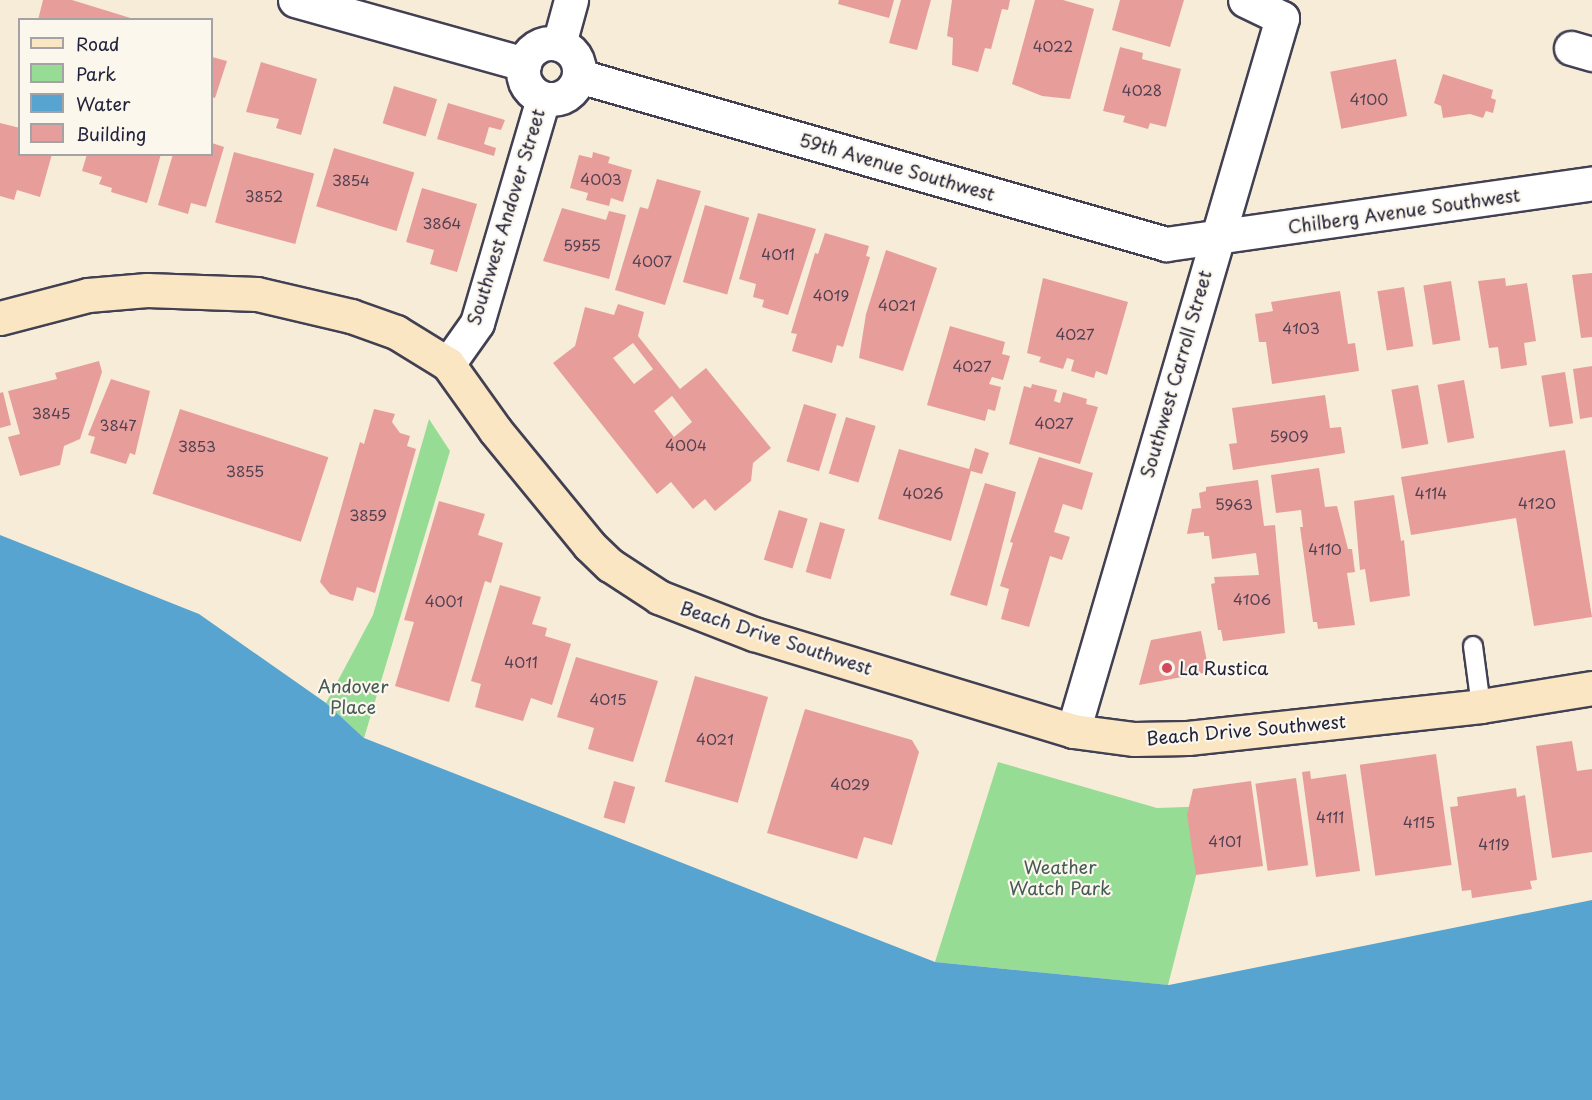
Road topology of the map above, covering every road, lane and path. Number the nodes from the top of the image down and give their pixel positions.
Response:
1 (295, 0) edge
2 (571, 0) edge
3 (1245, 0) edge
4 (559, 44) junction
5 (524, 64) junction
6 (579, 76) junction
7 (543, 99) junction
8 (1592, 183) edge
9 (1216, 238) junction
10 (0, 318) edge
11 (448, 364) junction
12 (1473, 646) dead end
13 (1592, 688) edge
14 (1481, 706) junction
15 (1073, 731) junction

1 - 5 street
2 - 4 street
3 - 9 street, Southwest Carroll Street
4 - 5 street
4 - 6 street
5 - 7 street
6 - 7 street
6 - 9 street, 59th Avenue Southwest
7 - 11 street, Southwest Andover Street
8 - 9 street, Chilberg Avenue Southwest
9 - 15 street, Southwest Carroll Street
10 - 11 main road, Beach Drive Southwest
11 - 15 main road, Beach Drive Southwest
12 - 14 lane
13 - 14 main road, Beach Drive Southwest
14 - 15 main road, Beach Drive Southwest

